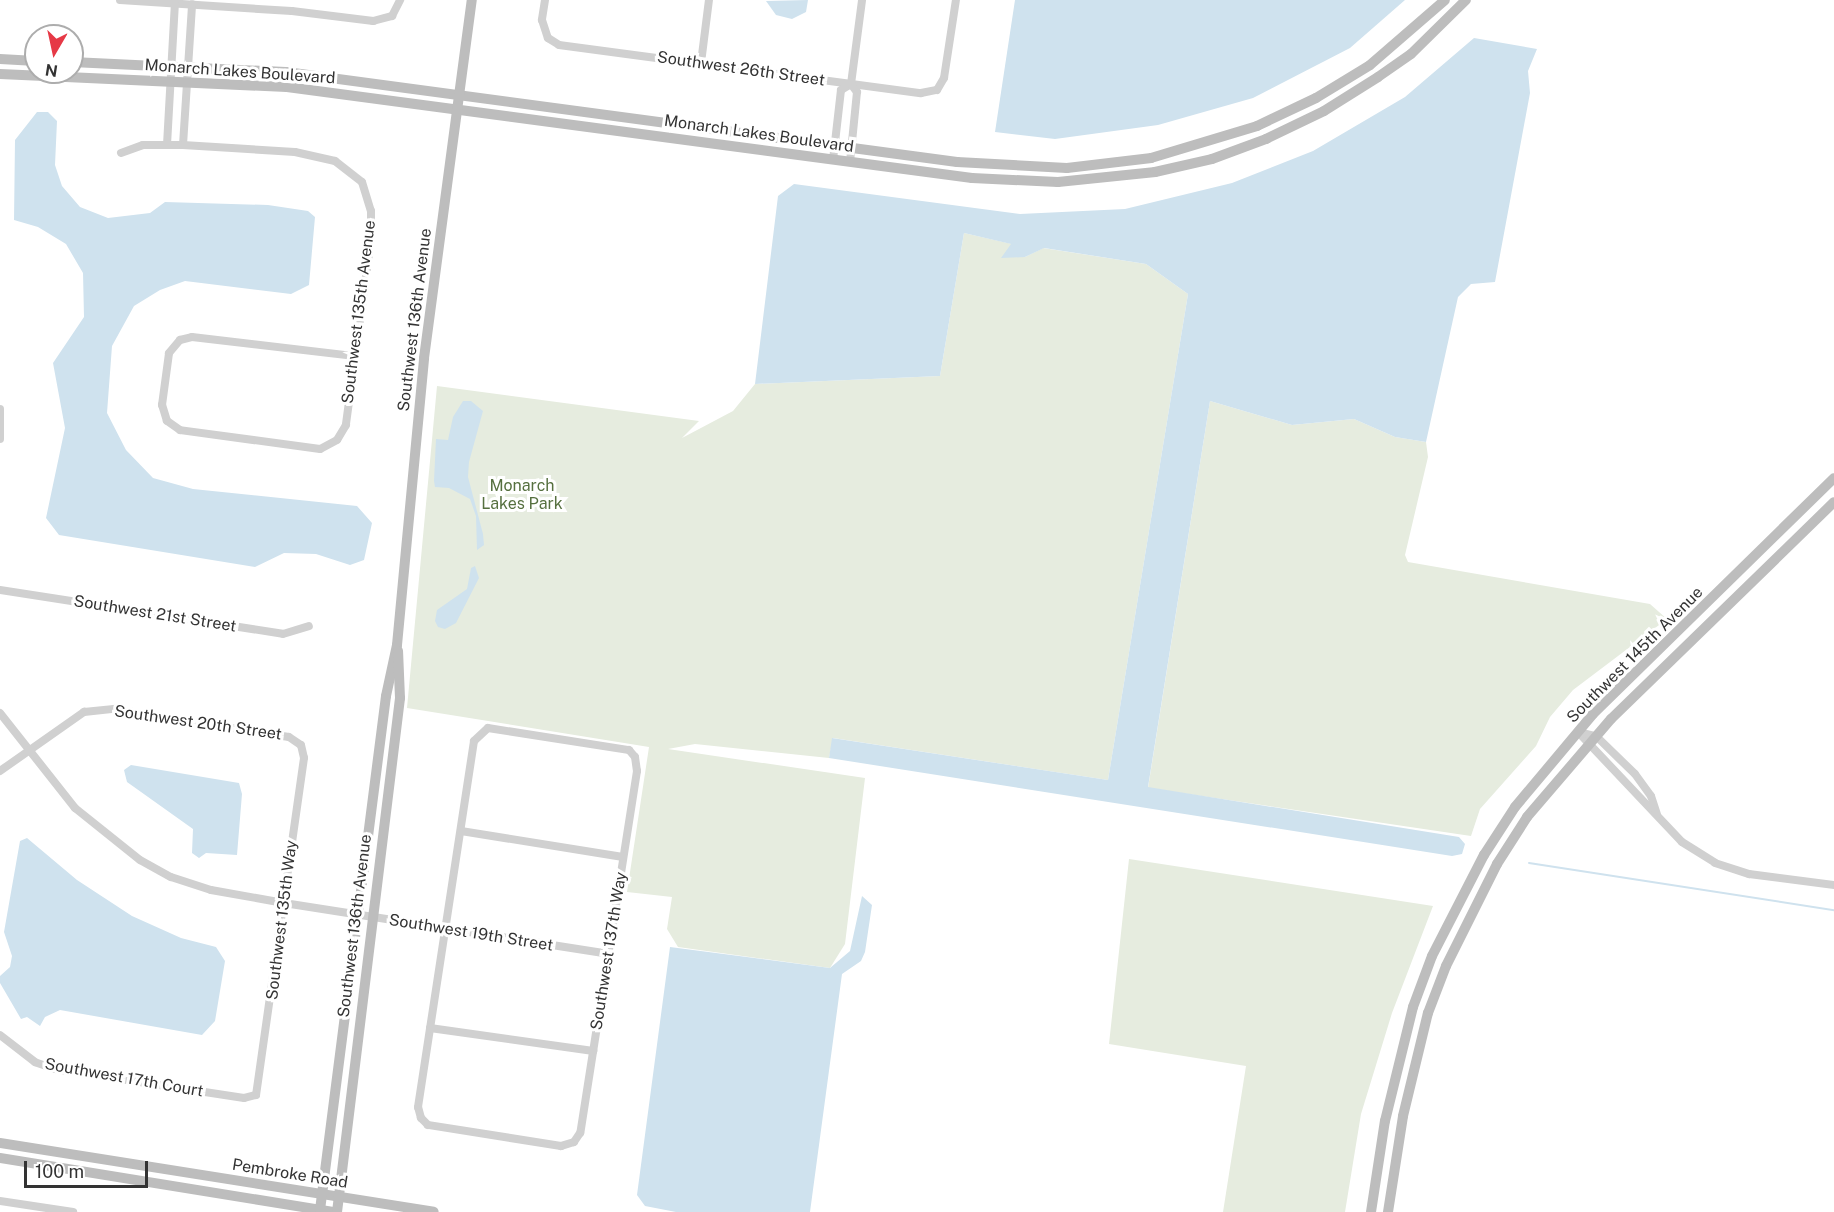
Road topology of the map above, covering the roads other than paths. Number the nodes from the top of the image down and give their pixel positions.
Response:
1 (120, 0) edge
2 (400, 0) edge
3 (472, 0) edge
4 (545, 0) edge
5 (709, 0) edge
6 (862, 0) edge
7 (957, 0) edge
8 (1445, 0) edge
9 (1466, 0) edge
10 (175, 3) junction
11 (192, 4) junction
12 (0, 59) edge
13 (24, 60) edge
14 (84, 62) edge
15 (701, 63) junction
16 (172, 66) junction
17 (188, 68) junction
18 (0, 74) edge
19 (171, 82) junction
20 (187, 83) junction
21 (851, 84) junction
22 (459, 94) junction
23 (839, 101) junction
24 (856, 104) junction
25 (458, 109) junction
26 (835, 144) junction
27 (168, 145) junction
28 (183, 145) junction
29 (851, 146) junction
30 (121, 153) dead end
31 (833, 160) junction
32 (850, 162) junction
33 (1035, 167) junction
34 (938, 174) junction
35 (353, 356) junction
36 (0, 409) edge
37 (0, 439) edge
38 (1834, 478) edge
39 (1834, 502) edge
40 (0, 590) edge
41 (309, 626) dead end
42 (397, 645) junction
43 (0, 712) edge
44 (1578, 732) junction
45 (1596, 736) junction
46 (301, 745) joint
47 (1588, 746) junction
48 (31, 748) junction
49 (0, 771) edge
50 (1657, 814) junction
51 (461, 831) junction
52 (623, 857) junction
53 (1834, 885) edge
54 (284, 903) junction
55 (357, 915) junction
56 (371, 917) junction
57 (446, 929) junction
58 (608, 954) junction
59 (430, 1028) junction
60 (0, 1035) edge
61 (593, 1051) junction
62 (256, 1095) joint
63 (0, 1143) edge
64 (0, 1158) edge
65 (322, 1194) junction
66 (339, 1197) junction
67 (0, 1201) edge
68 (320, 1209) junction
69 (58, 1211) edge
70 (73, 1212) edge
71 (336, 1212) edge
72 (434, 1212) edge
73 (1371, 1212) edge
74 (1388, 1212) edge

1 - 10 street
2 - 11 street
3 - 22 street, Southwest 136th Avenue
4 - 15 street, Southwest 26th Street
5 - 15 street
6 - 21 street
7 - 21 street, Southwest 26th Street
8 - 33 street, Monarch Lakes Boulevard
9 - 34 street, Monarch Lakes Boulevard
10 - 11 street
10 - 16 street
11 - 17 street
12 - 13 street
14 - 16 street, Monarch Lakes Boulevard
15 - 21 street, Southwest 26th Street
16 - 17 street, Monarch Lakes Boulevard
16 - 19 street
17 - 20 street
17 - 22 street, Monarch Lakes Boulevard
18 - 19 street, Monarch Lakes Boulevard
19 - 20 street, Monarch Lakes Boulevard
19 - 27 street
20 - 25 street, Monarch Lakes Boulevard
20 - 28 street
21 - 23 street
21 - 24 street
22 - 25 street, Southwest 136th Avenue
22 - 26 street, Monarch Lakes Boulevard
23 - 24 street
23 - 26 street
24 - 29 street
25 - 31 street, Monarch Lakes Boulevard
25 - 42 street, Southwest 136th Avenue
26 - 29 street, Monarch Lakes Boulevard
26 - 31 street
27 - 28 street
27 - 30 street
28 - 35 street, Southwest 135th Avenue
29 - 32 street
29 - 33 street, Monarch Lakes Boulevard
31 - 32 street, Monarch Lakes Boulevard
32 - 34 street, Monarch Lakes Boulevard
33 - 34 street
35 - 35 street, Southwest 135th Avenue
36 - 37 street
38 - 44 street, Southwest 145th Avenue
39 - 45 street, Southwest 145th Avenue
40 - 41 street, Southwest 21st Street
42 - 55 street, Southwest 136th Avenue
42 - 56 street, Southwest 136th Avenue
43 - 48 street, Southwest 19th Street
44 - 45 street
44 - 47 street
44 - 73 street, Southwest 145th Avenue
45 - 47 street, Southwest 145th Avenue
45 - 50 street
46 - 48 street, Southwest 20th Street
46 - 54 street, Southwest 135th Way
47 - 50 street
47 - 74 street, Southwest 145th Avenue
48 - 49 street, Southwest 20th Street
48 - 54 street, Southwest 19th Street
50 - 53 street
51 - 52 street
51 - 52 street, Southwest 137th Way
51 - 57 street
52 - 58 street, Southwest 137th Way
54 - 55 street, Southwest 19th Street
54 - 62 street, Southwest 135th Way
55 - 56 street, Southwest 19th Street
55 - 65 street, Southwest 136th Avenue
56 - 57 street, Southwest 19th Street
56 - 66 street, Southwest 136th Avenue
57 - 58 street, Southwest 19th Street
57 - 59 street
58 - 61 street, Southwest 137th Way
59 - 61 street
59 - 61 street, Southwest 137th Way
60 - 62 street, Southwest 17th Court
63 - 65 street, Pembroke Road
64 - 68 street, Pembroke Road
65 - 66 street, Pembroke Road
65 - 68 street, Southwest 136th Avenue
66 - 71 street, Southwest 136th Avenue
66 - 72 street, Pembroke Road
67 - 69 street
68 - 71 street, Pembroke Road
69 - 70 street

